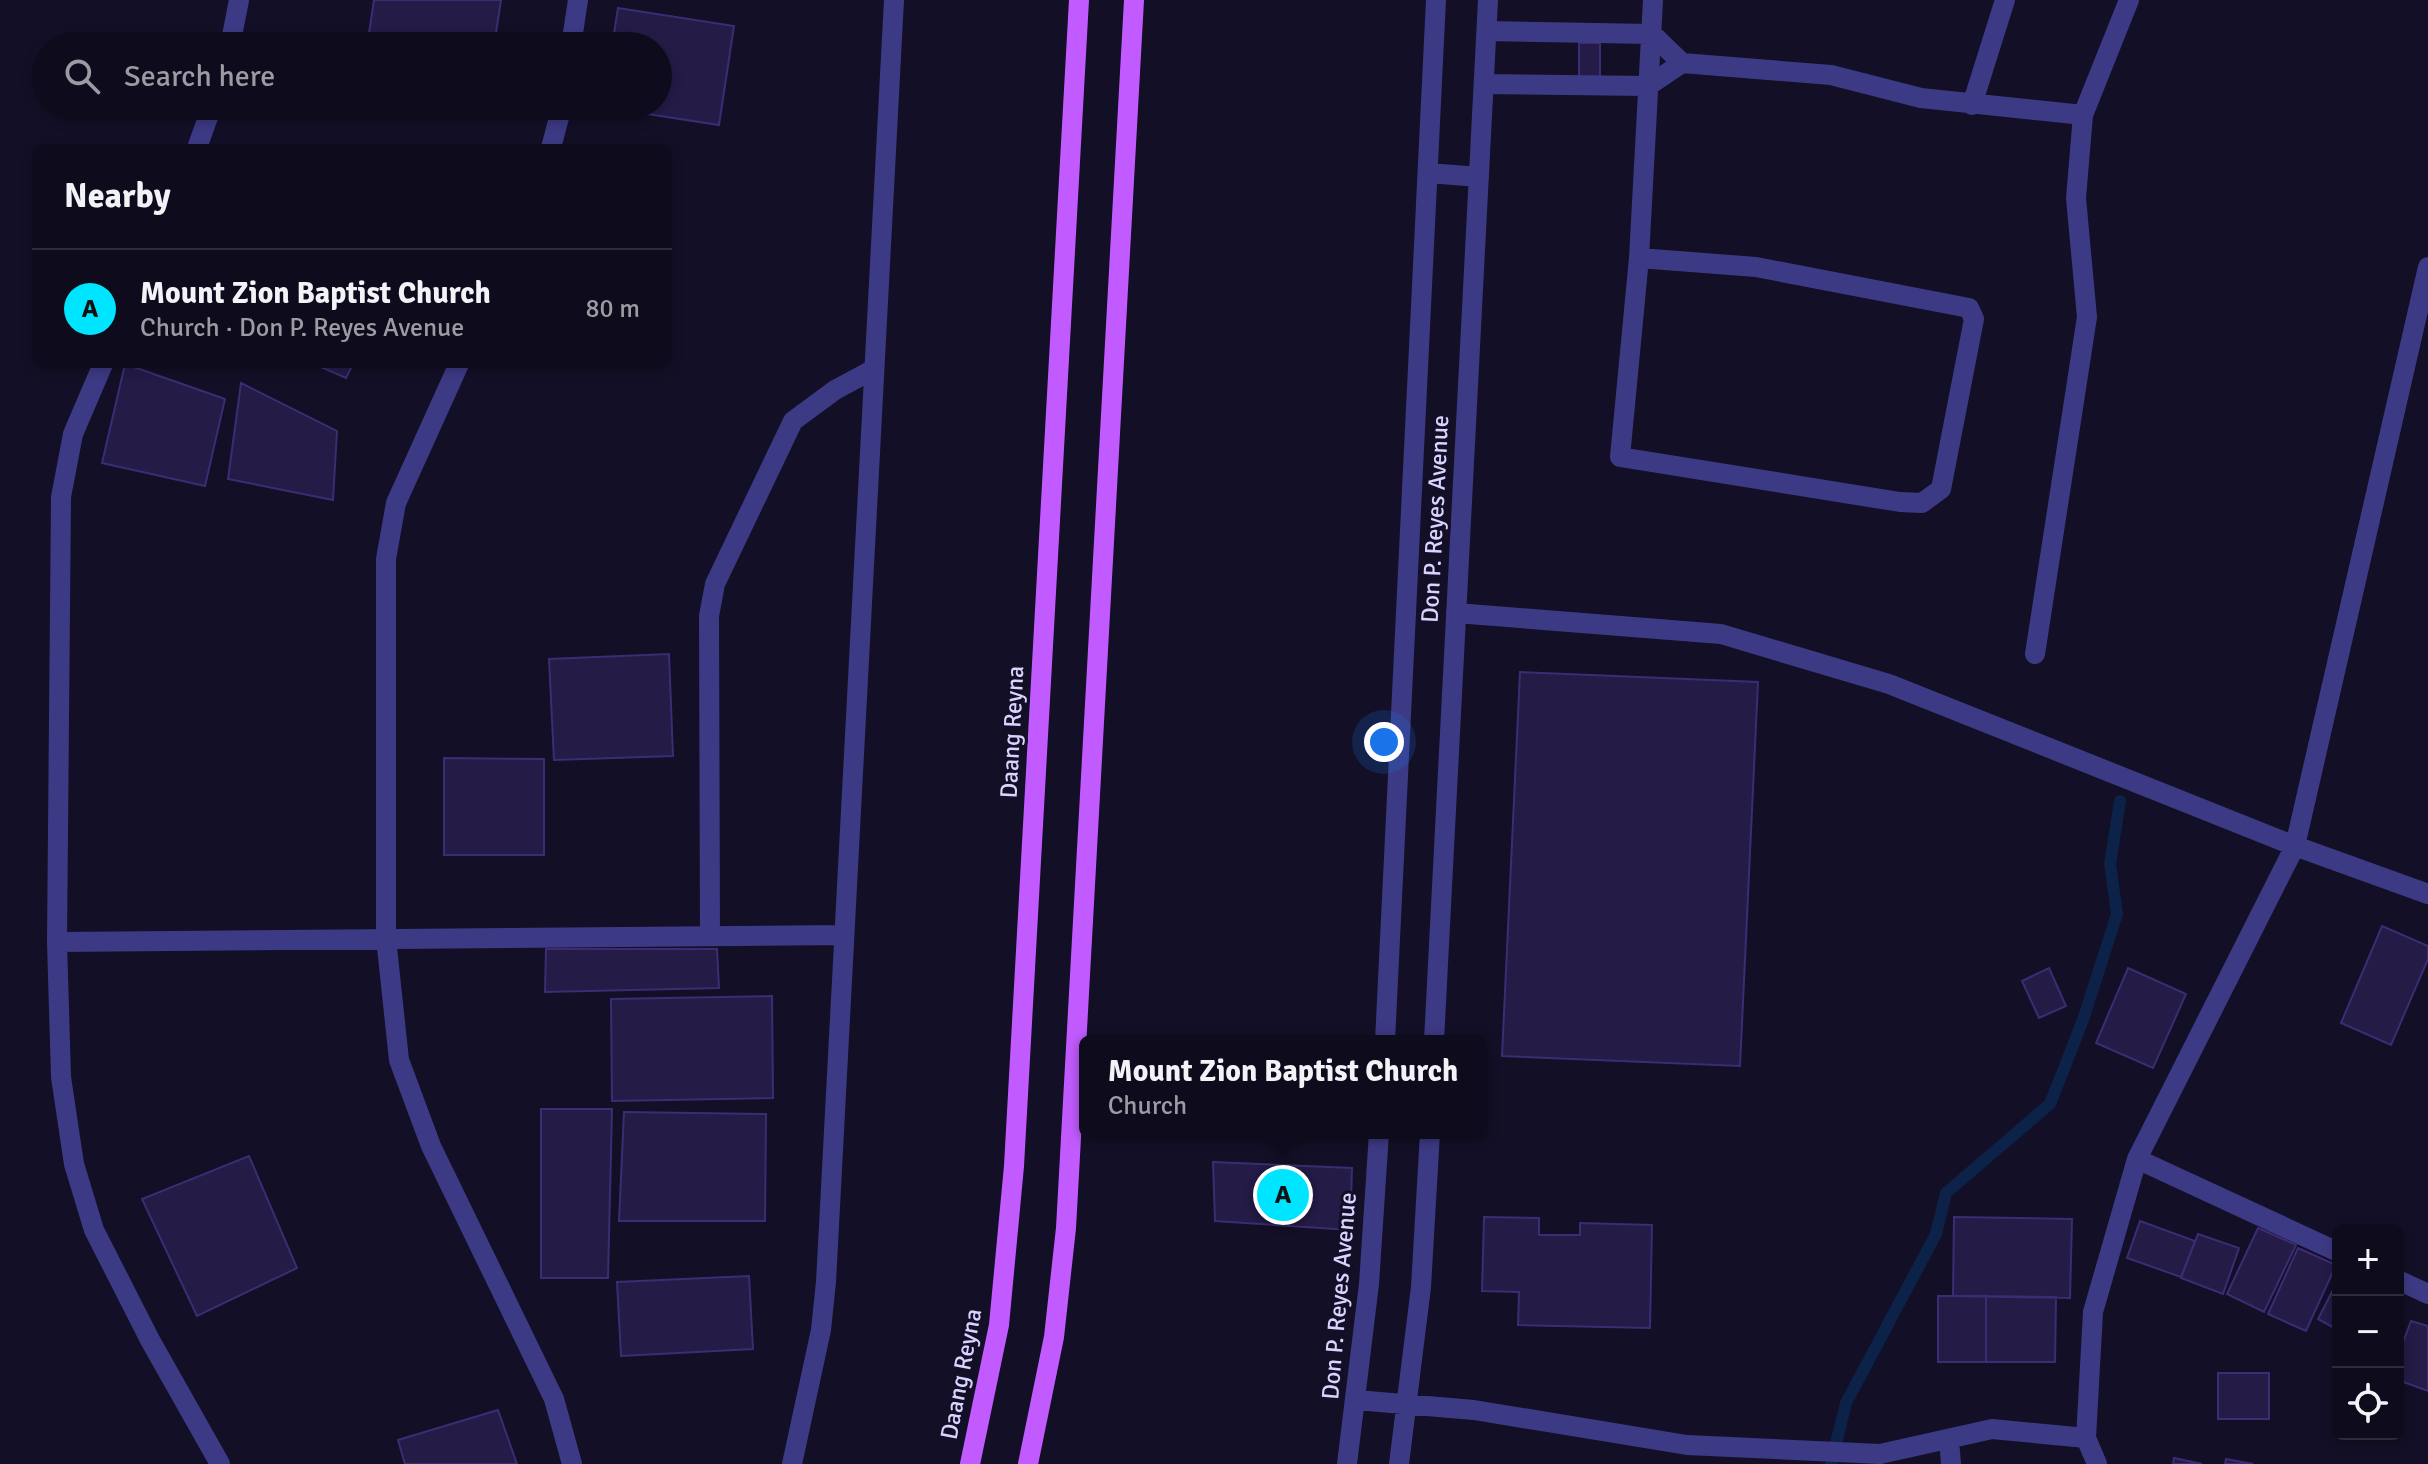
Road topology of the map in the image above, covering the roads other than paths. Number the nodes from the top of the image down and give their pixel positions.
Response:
1 (239, 0) edge
2 (578, 0) edge
3 (894, 0) edge
4 (1079, 0) edge
5 (1134, 0) edge
6 (1436, 0) edge
7 (1488, 0) edge
8 (1653, 0) edge
9 (2005, 0) edge
10 (2129, 0) edge
11 (1487, 31) junction
12 (233, 32) edge
13 (573, 32) edge
14 (1652, 34) junction
15 (1682, 63) junction
16 (1484, 84) junction
17 (1648, 86) junction
18 (1972, 105) junction
19 (2083, 115) junction
20 (207, 120) edge
21 (558, 120) edge
22 (198, 144) edge
23 (552, 144) edge
24 (1428, 173) junction
25 (1479, 177) junction
26 (1639, 258) junction
27 (2428, 267) edge
28 (101, 368) edge
29 (457, 368) edge
30 (874, 369) junction
31 (1456, 613) junction
32 (2035, 654) dead end
33 (2295, 846) junction
34 (2428, 894) edge
35 (710, 935) junction
36 (843, 935) junction
37 (386, 938) junction
38 (57, 942) junction
39 (1385, 1035) edge
40 (1434, 1035) edge
41 (1378, 1139) edge
42 (1430, 1139) edge
43 (2137, 1159) junction
44 (2332, 1249) edge
45 (2404, 1283) edge
46 (2428, 1294) edge
47 (1356, 1400) junction
48 (1408, 1403) junction
49 (2086, 1438) junction
50 (1949, 1439) junction
51 (220, 1464) edge
52 (572, 1464) edge
53 (792, 1464) edge
54 (970, 1464) edge
55 (1028, 1464) edge
56 (1347, 1464) edge
57 (1399, 1464) edge
58 (1951, 1464) edge
59 (2097, 1464) edge

1 - 12 street
2 - 13 street
3 - 30 street
4 - 54 main road, Daang Reyna
5 - 55 main road
6 - 24 street, Don P. Reyes Avenue
7 - 11 street, Don P. Reyes Avenue
8 - 14 street
9 - 18 street
10 - 19 street
11 - 14 street
11 - 16 street, Don P. Reyes Avenue
14 - 15 street
14 - 17 street
15 - 17 street
15 - 18 street
16 - 17 street
16 - 25 street, Don P. Reyes Avenue
17 - 26 street
18 - 19 street
19 - 32 street
20 - 22 street
21 - 23 street
24 - 25 street
24 - 39 street, Don P. Reyes Avenue
25 - 31 street, Don P. Reyes Avenue
26 - 26 street
27 - 33 street
28 - 38 street
29 - 37 street
30 - 35 street
30 - 36 street
31 - 33 street
31 - 40 street, Don P. Reyes Avenue
33 - 34 street
33 - 43 street
35 - 36 street
35 - 37 street
36 - 53 street
37 - 38 street
37 - 52 street
38 - 51 street
41 - 47 street, Don P. Reyes Avenue
42 - 48 street
43 - 44 street
43 - 49 street
45 - 46 street
47 - 48 street
47 - 56 street, Don P. Reyes Avenue
48 - 50 street
48 - 57 street
49 - 50 street
49 - 59 street
50 - 58 street

